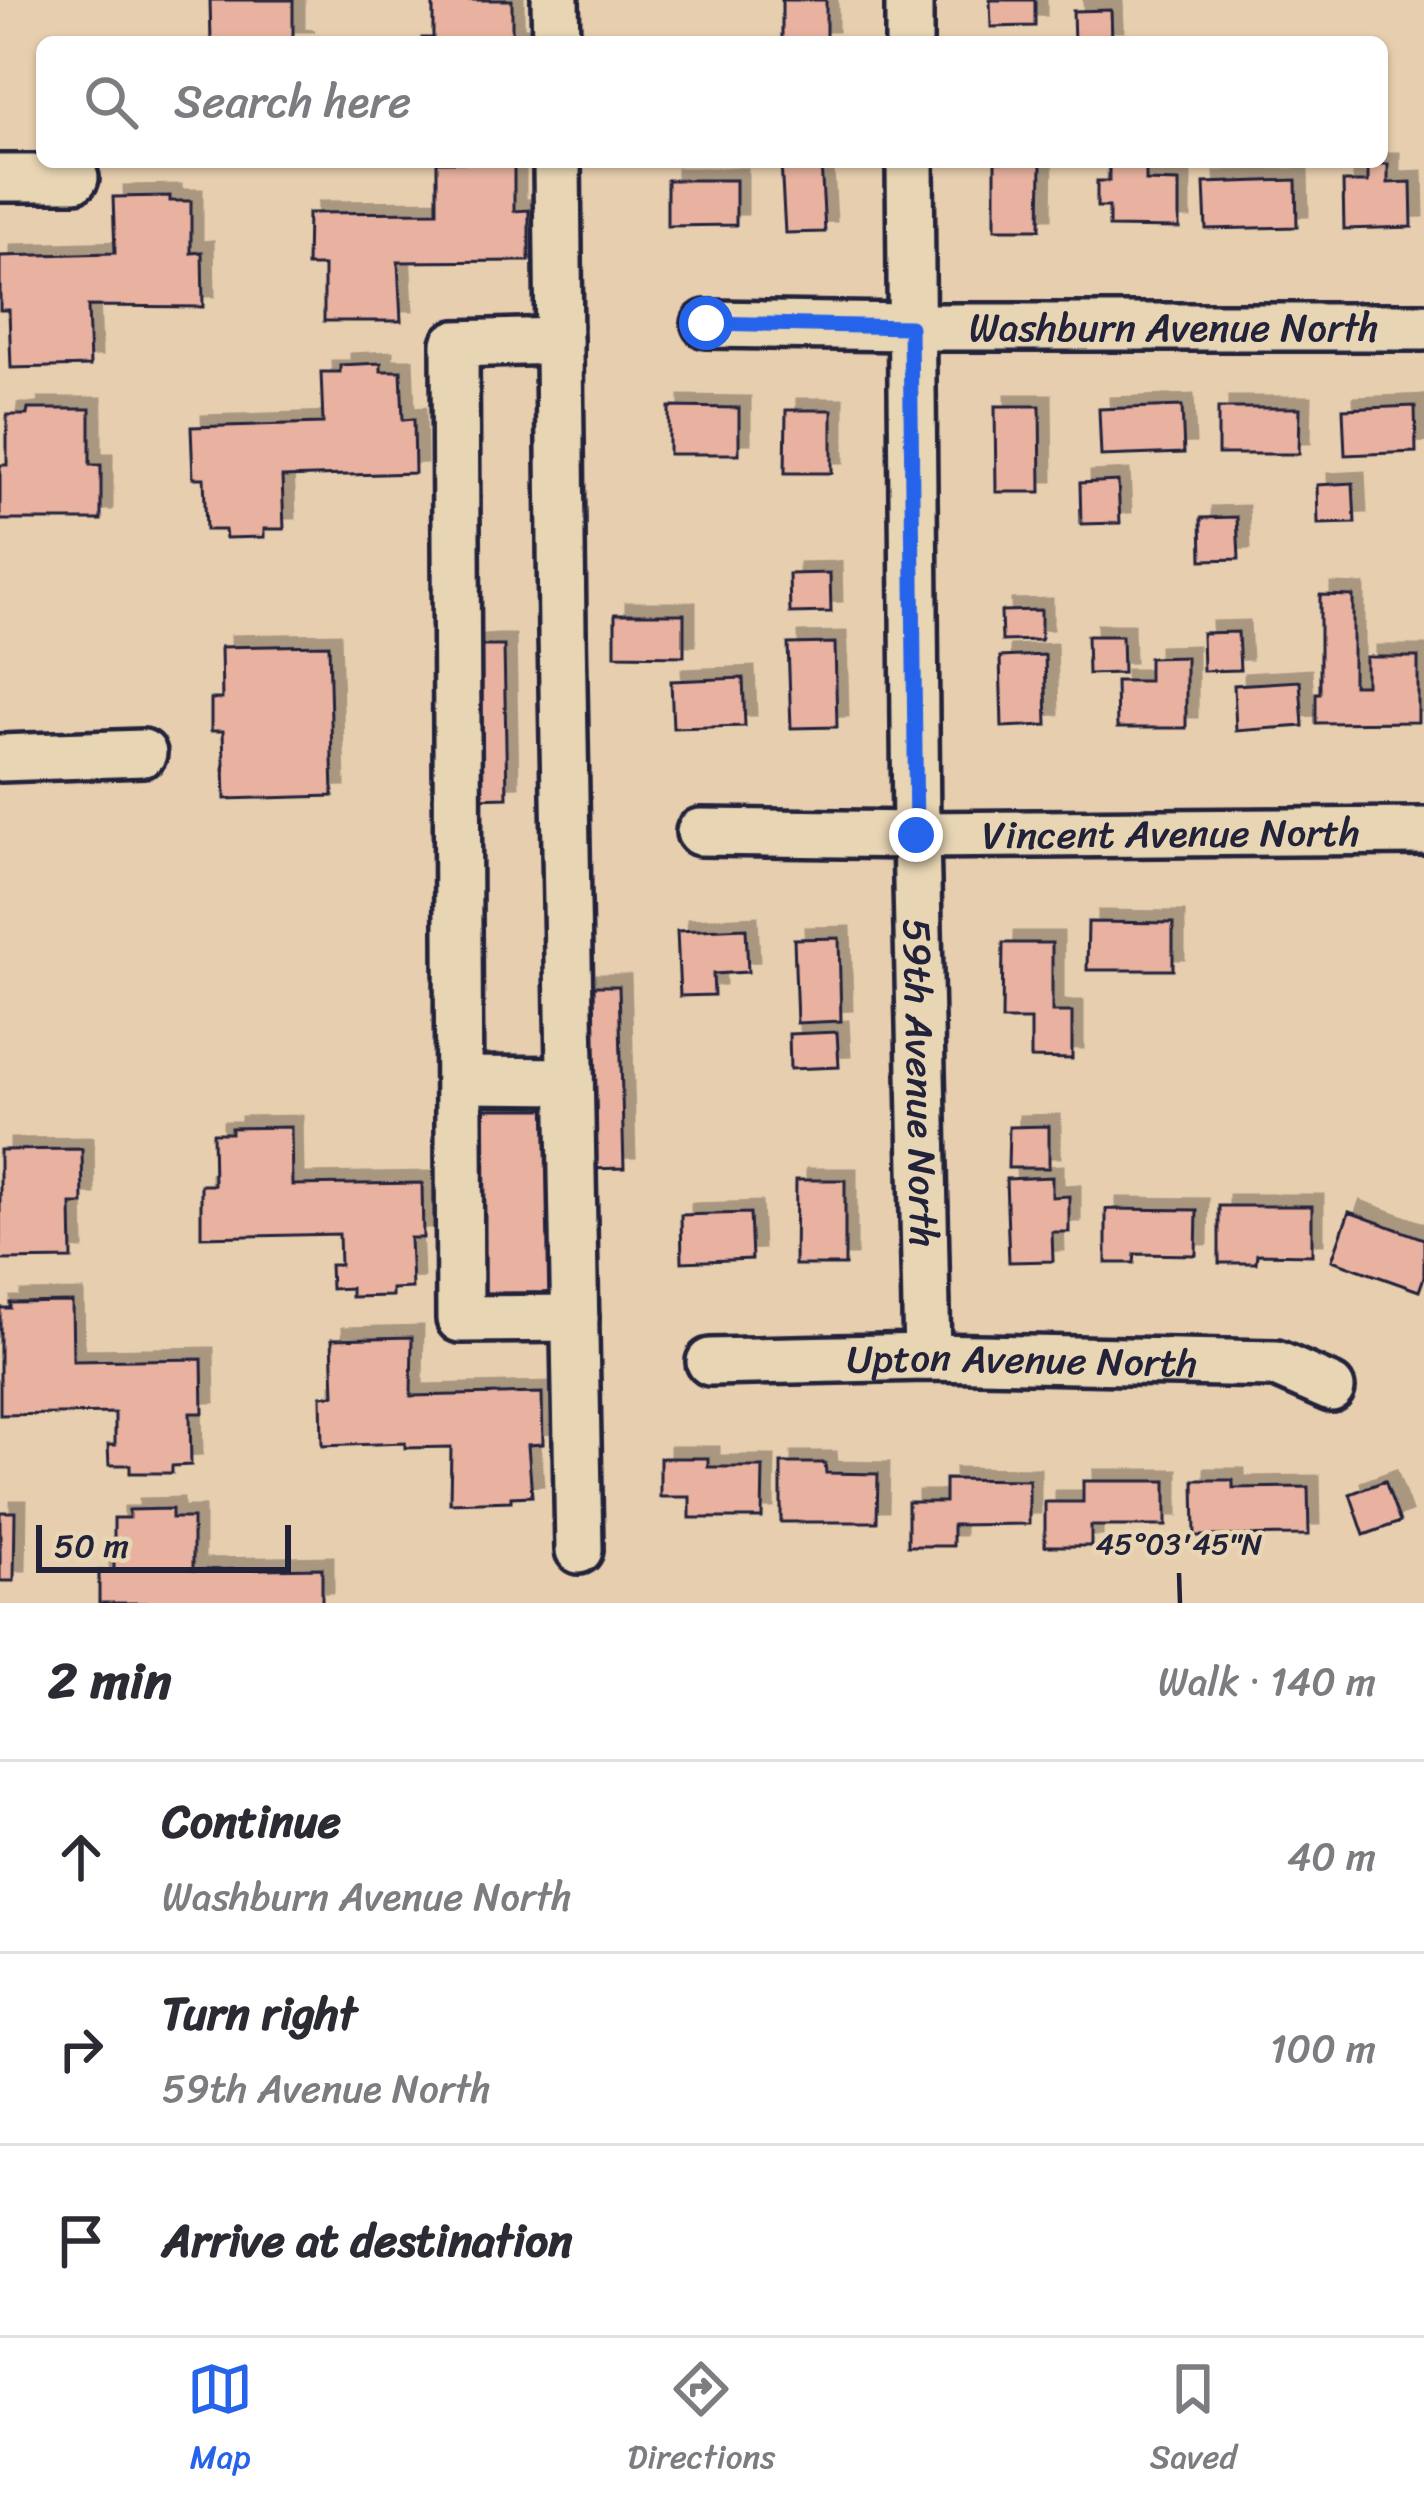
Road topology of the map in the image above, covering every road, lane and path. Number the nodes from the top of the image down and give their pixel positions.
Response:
1 (555, 0) edge
2 (909, 0) edge
3 (556, 36) edge
4 (909, 36) edge
5 (557, 168) edge
6 (910, 168) edge
7 (0, 178) edge
8 (75, 178) dead end
9 (706, 323) dead end
10 (910, 327) junction
11 (1424, 327) edge
12 (559, 341) junction
13 (142, 754) dead end
14 (0, 758) edge
15 (1424, 831) edge
16 (700, 832) dead end
17 (916, 835) junction
18 (459, 1080) junction
19 (570, 1081) junction
20 (575, 1318) junction
21 (927, 1357) junction
22 (710, 1362) dead end
23 (1331, 1388) dead end
24 (579, 1550) dead end

1 - 3 street
2 - 4 street
5 - 12 street
6 - 10 street, 59th Avenue North
7 - 8 street
9 - 10 street, Washburn Avenue North
10 - 11 street, Washburn Avenue North
10 - 17 street, 59th Avenue North
12 - 18 street
12 - 19 street
13 - 14 street
15 - 17 street, Vincent Avenue North
16 - 17 street, Vincent Avenue North
17 - 21 street, 59th Avenue North
18 - 19 street
18 - 20 street
19 - 20 street
20 - 24 street
21 - 22 street, Upton Avenue North
21 - 23 street, Upton Avenue North

